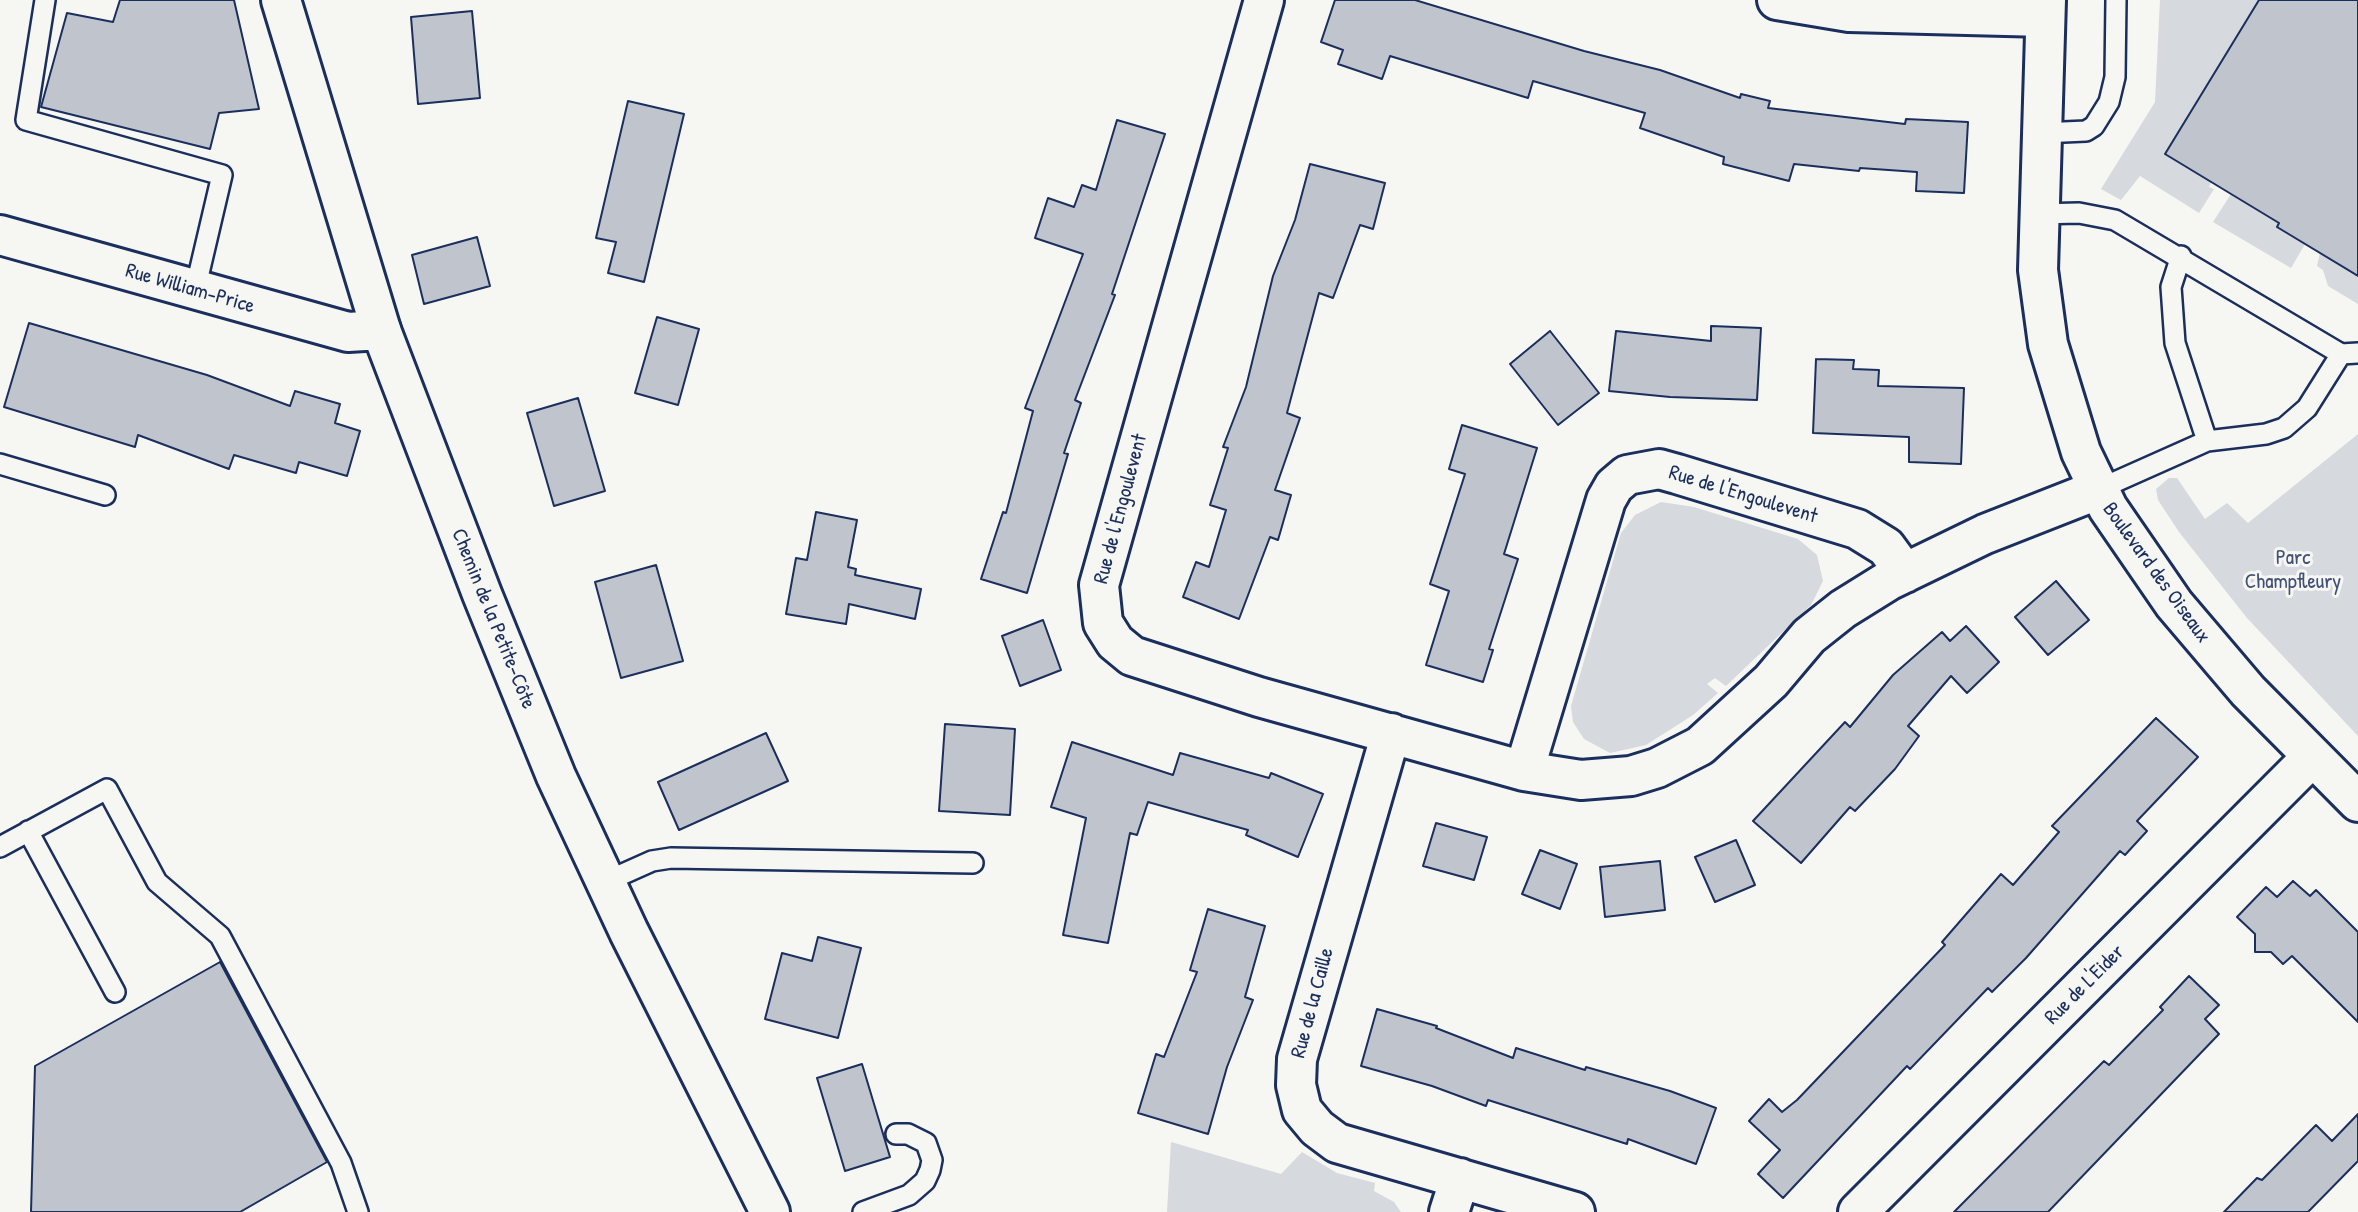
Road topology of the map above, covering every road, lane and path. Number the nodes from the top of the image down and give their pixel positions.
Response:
1 (44, 0) edge
2 (281, 0) edge
3 (1264, 0) edge
4 (1777, 0) edge
5 (2116, 0) edge
6 (2045, 9) edge
7 (2041, 133) junction
8 (2037, 215) junction
9 (0, 235) edge
10 (2181, 256) junction
11 (195, 290) junction
12 (381, 330) junction
13 (2349, 353) edge
14 (2207, 441) junction
15 (0, 464) edge
16 (2097, 490) junction
17 (105, 495) dead end
18 (1905, 573) junction
19 (1391, 733) junction
20 (2312, 757) junction
21 (1524, 771) junction
22 (2358, 802) edge
23 (28, 831) junction
24 (0, 847) edge
25 (973, 863) dead end
26 (605, 882) junction
27 (115, 992) dead end
28 (896, 1134) dead end
29 (1454, 1195) edge
30 (358, 1212) edge
31 (770, 1212) edge
32 (863, 1212) edge
33 (1575, 1212) edge
34 (1858, 1212) edge

1 - 11 lane
2 - 12 street, Chemin de la Petite-Côte
3 - 19 street, Rue de l'Engoulevent
4 - 6 street
5 - 7 lane
6 - 7 street, Boulevard des Oiseaux
7 - 8 street, Boulevard des Oiseaux
8 - 10 lane
8 - 16 street, Boulevard des Oiseaux
9 - 11 street, Rue William-Price
10 - 13 lane
10 - 14 lane
11 - 12 street, Rue William-Price
12 - 26 street, Chemin de la Petite-Côte
13 - 14 lane
14 - 16 lane
15 - 17 lane
16 - 18 street, Rue de l'Engoulevent
16 - 20 street, Boulevard des Oiseaux
18 - 21 street, Rue de l'Engoulevent
18 - 21 street, Rue de l'Engoulevent
19 - 21 street, Rue de l'Engoulevent
19 - 29 street, Rue de la Caille
20 - 22 street, Boulevard des Oiseaux
20 - 34 street, Rue de L'Eider
23 - 24 lane
23 - 27 lane
23 - 30 lane
25 - 26 lane
26 - 31 street, Chemin de la Petite-Côte
28 - 32 lane
29 - 33 street, Rue de la Caille

